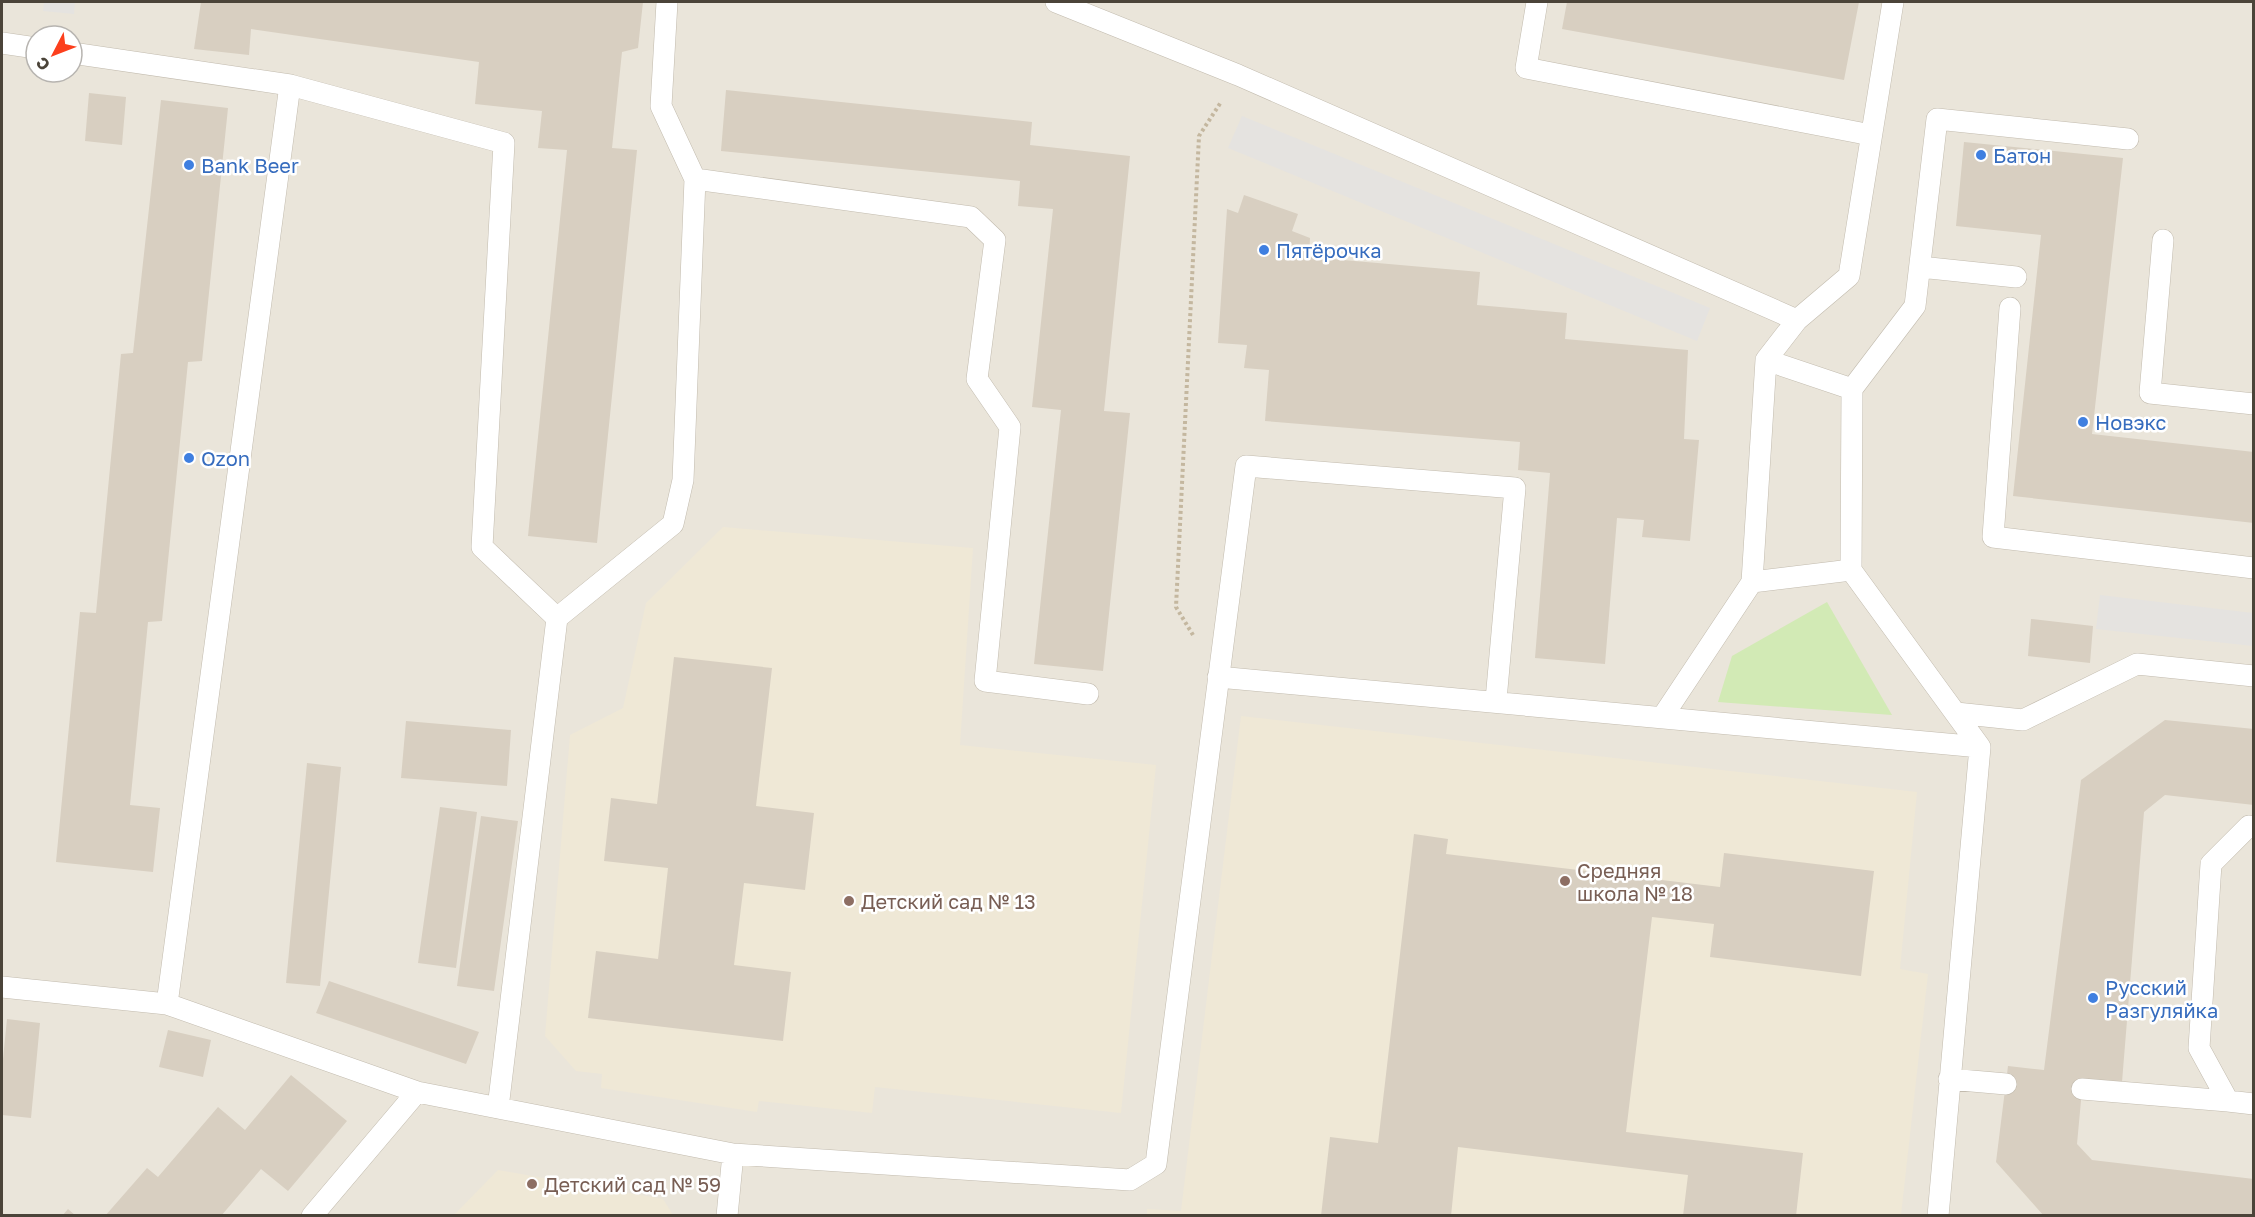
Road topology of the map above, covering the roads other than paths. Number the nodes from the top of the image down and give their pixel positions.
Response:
1 (667, 2) edge
2 (1056, 2) edge
3 (1537, 2) edge
4 (1893, 2) edge
5 (2, 43) edge
6 (24, 46) edge
7 (84, 55) edge
8 (290, 84) junction
9 (1872, 135) junction
10 (2128, 139) dead end
11 (695, 179) junction
12 (2163, 240) dead end
13 (1920, 267) junction
14 (2016, 278) dead end
15 (2010, 308) dead end
16 (1797, 320) junction
17 (1766, 360) junction
18 (1852, 388) junction
19 (2253, 404) edge
20 (2253, 568) edge
21 (1851, 570) junction
22 (1752, 582) junction
23 (558, 618) junction
24 (1218, 676) junction
25 (2253, 676) edge
26 (1088, 694) dead end
27 (1496, 700) junction
28 (1956, 713) junction
29 (1663, 716) junction
30 (1980, 747) junction
31 (2253, 827) edge
32 (2, 987) edge
33 (167, 1004) junction
34 (1948, 1079) junction
35 (2006, 1084) dead end
36 (2082, 1089) dead end
37 (417, 1092) junction
38 (2228, 1101) junction
39 (2253, 1104) edge
40 (498, 1108) junction
41 (733, 1154) junction
42 (312, 1215) edge
43 (727, 1215) edge
44 (1938, 1215) edge

1 - 11 lane
2 - 16 lane
3 - 9 lane
4 - 9 lane
5 - 6 lane
7 - 8 lane
8 - 23 lane
8 - 33 lane
9 - 16 lane
10 - 13 lane
11 - 23 lane
11 - 26 lane
12 - 19 lane
13 - 14 lane
13 - 18 lane
15 - 20 lane
16 - 17 lane
17 - 18 lane
17 - 22 lane
18 - 21 lane
21 - 22 lane
21 - 28 lane
22 - 29 lane
23 - 40 lane
24 - 27 lane
24 - 27 lane
24 - 41 lane
25 - 28 lane
27 - 29 lane
28 - 30 lane
29 - 30 lane
30 - 34 lane
31 - 38 lane
32 - 33 lane
33 - 37 lane
34 - 35 lane
34 - 44 lane
36 - 38 lane
37 - 40 lane
37 - 42 lane
38 - 39 lane
40 - 41 lane
41 - 43 lane

